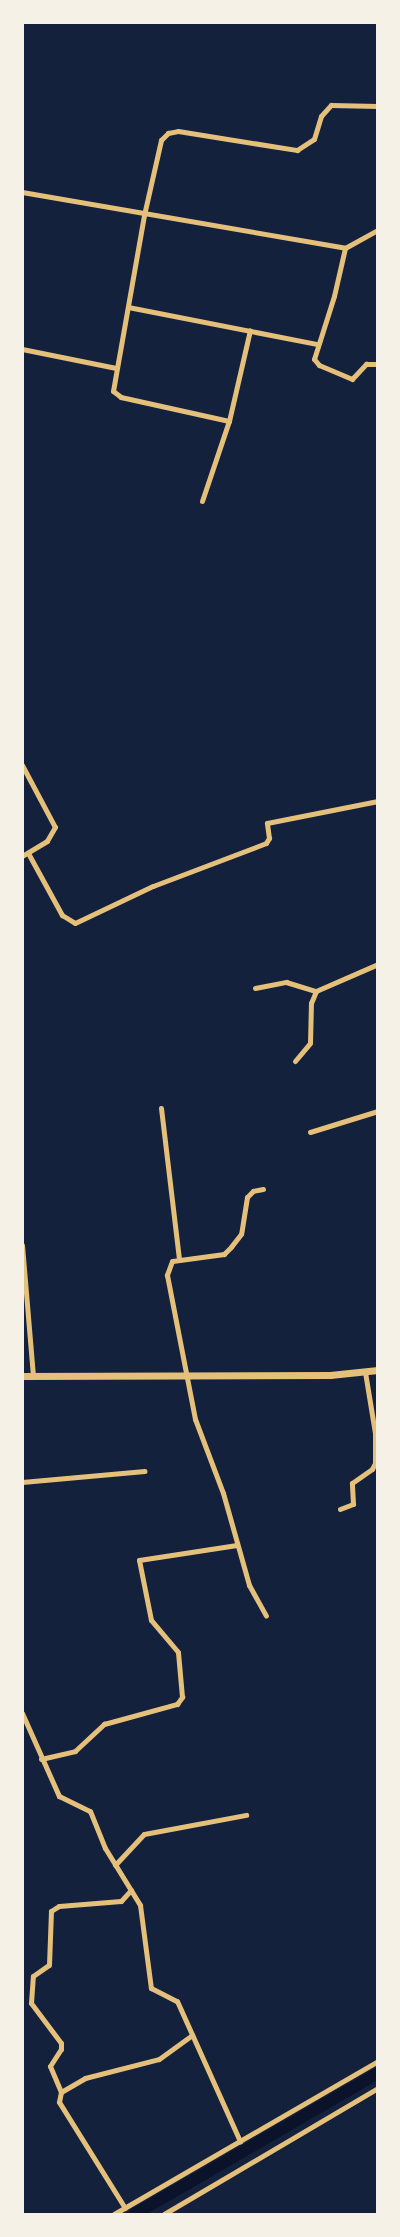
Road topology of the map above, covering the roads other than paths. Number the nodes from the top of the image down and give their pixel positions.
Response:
1 (378, 106) edge
2 (22, 192) edge
3 (144, 215) junction
4 (378, 230) edge
5 (344, 248) junction
6 (128, 307) junction
7 (250, 330) junction
8 (317, 344) junction
9 (22, 349) edge
10 (378, 364) edge
11 (116, 368) junction
12 (229, 421) junction
13 (202, 501) dead end
14 (22, 766) edge
15 (378, 801) edge
16 (28, 853) junction
17 (22, 856) edge
18 (378, 964) edge
19 (255, 988) dead end
20 (316, 991) junction
21 (295, 1061) dead end
22 (161, 1108) dead end
23 (378, 1110) edge
24 (310, 1132) dead end
25 (263, 1189) dead end
26 (22, 1245) edge
27 (178, 1260) junction
28 (378, 1370) edge
29 (365, 1372) junction
30 (186, 1375) junction
31 (22, 1376) edge
32 (34, 1376) junction
33 (145, 1471) dead end
34 (22, 1482) edge
35 (340, 1509) dead end
36 (237, 1546) junction
37 (266, 1616) dead end
38 (22, 1713) edge
39 (41, 1759) junction
40 (246, 1815) dead end
41 (116, 1865) junction
42 (131, 1890) junction
43 (192, 2035) junction
44 (378, 2061) edge
45 (378, 2088) edge
46 (61, 2092) junction
47 (240, 2141) junction
48 (125, 2208) junction
49 (114, 2214) edge
50 (164, 2214) edge

1 - 3 street
2 - 3 street
3 - 5 street
3 - 6 street
4 - 5 street
5 - 8 street
6 - 7 street
6 - 11 street
7 - 8 street
7 - 12 street
8 - 10 street
9 - 11 street
11 - 12 street
12 - 13 street
14 - 16 street
15 - 16 street
16 - 17 street
18 - 20 street
19 - 20 street
20 - 21 street
22 - 27 street
23 - 24 street
25 - 27 street
26 - 32 street
27 - 30 street
28 - 29 main road
29 - 30 main road
29 - 35 street
30 - 32 main road
30 - 36 street
31 - 32 main road
33 - 34 street
36 - 37 street
36 - 39 street
38 - 39 street
39 - 41 street
40 - 41 street
41 - 42 street
42 - 43 street
42 - 46 street
43 - 46 street
43 - 47 street
44 - 47 street
45 - 50 street
46 - 48 street
47 - 48 street
48 - 49 street

